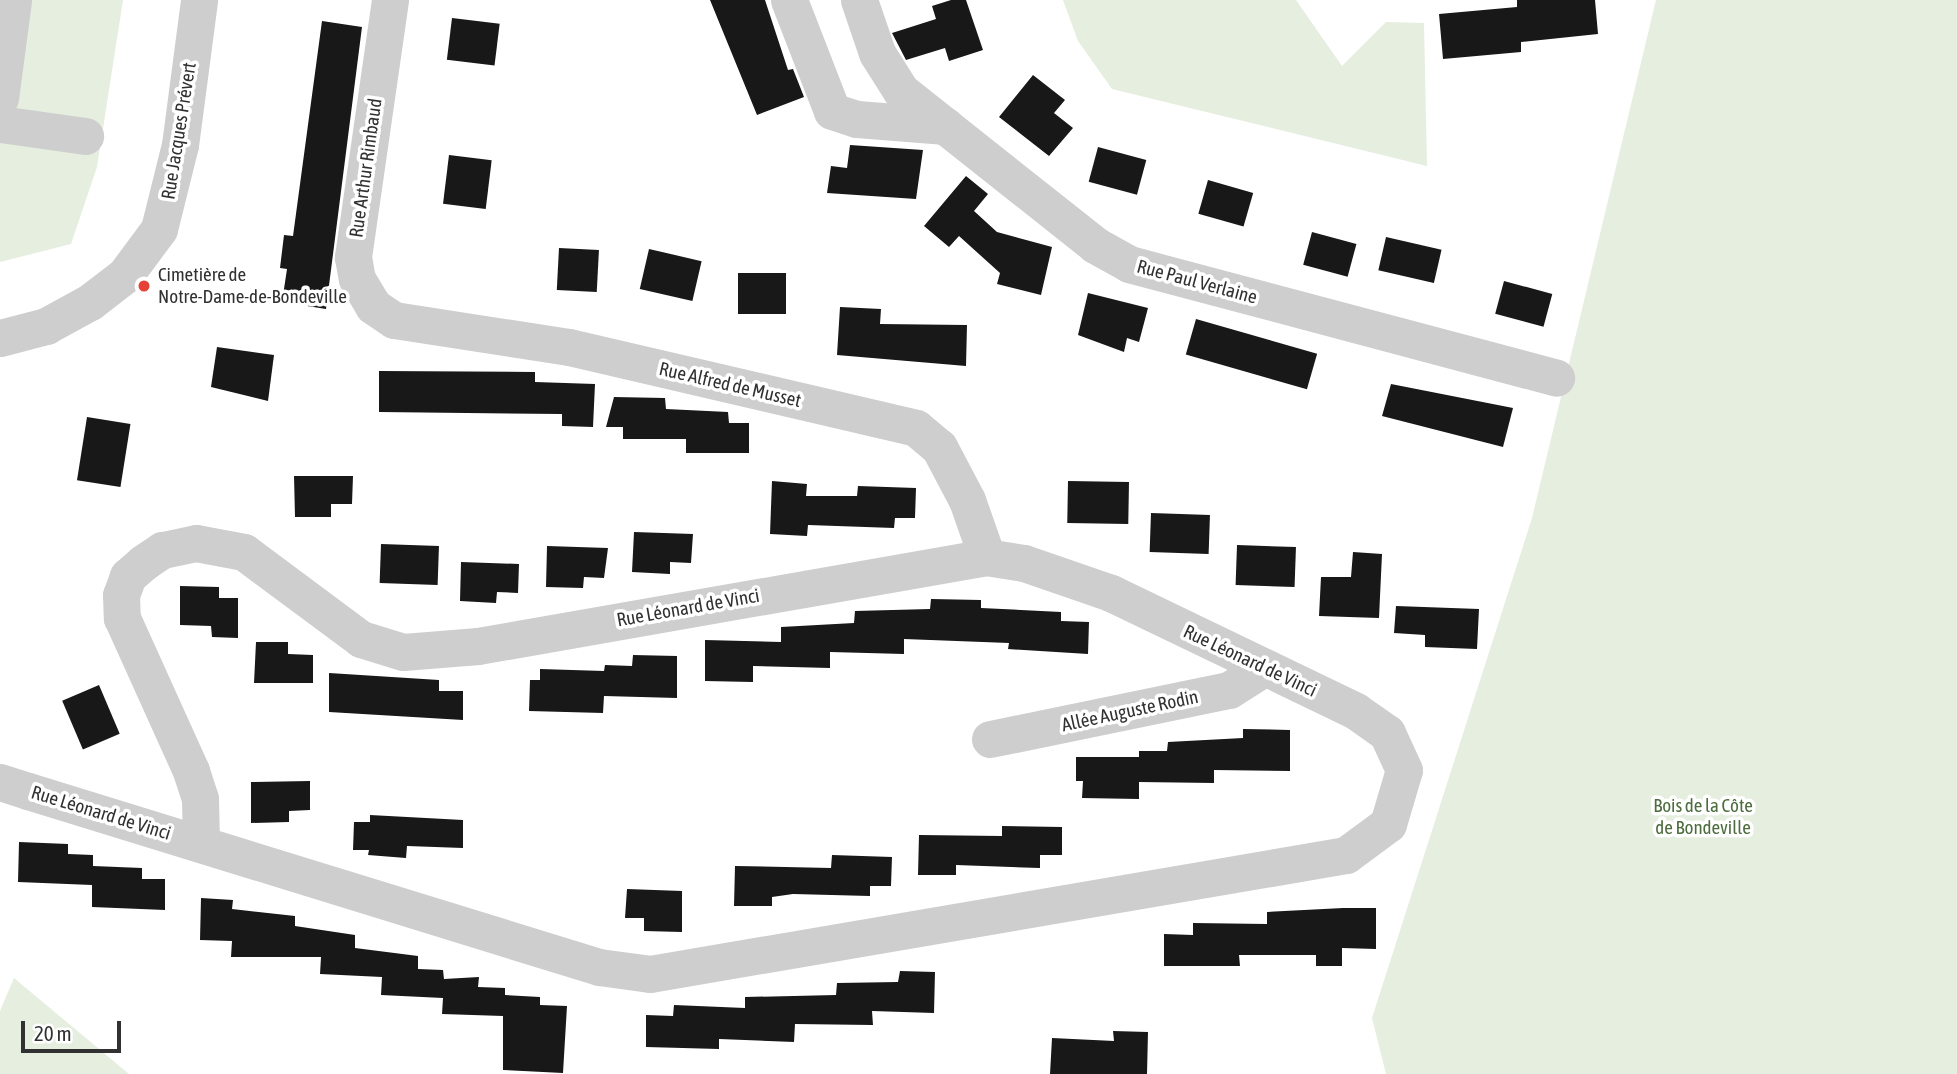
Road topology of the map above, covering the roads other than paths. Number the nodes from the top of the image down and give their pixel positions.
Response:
1 (13, 0) edge
2 (199, 0) edge
3 (390, 0) edge
4 (789, 0) edge
5 (859, 0) edge
6 (0, 98) edge
7 (0, 124) edge
8 (946, 127) junction
9 (85, 136) dead end
10 (394, 320) joint
11 (0, 338) edge
12 (1556, 378) dead end
13 (987, 557) junction
14 (1264, 668) junction
15 (990, 739) dead end
16 (0, 782) edge
17 (201, 844) junction

1 - 6 street
2 - 11 street, Rue Jacques Prévert
3 - 10 street, Rue Arthur Rimbaud
4 - 8 street
5 - 8 street, Rue Paul Verlaine
7 - 9 street
8 - 12 street, Rue Paul Verlaine
10 - 13 street, Rue Alfred de Musset
13 - 14 street, Rue Léonard de Vinci
13 - 17 street, Rue Léonard de Vinci
14 - 15 street, Allée Auguste Rodin
14 - 17 street, Rue Léonard de Vinci
16 - 17 street, Rue Léonard de Vinci

